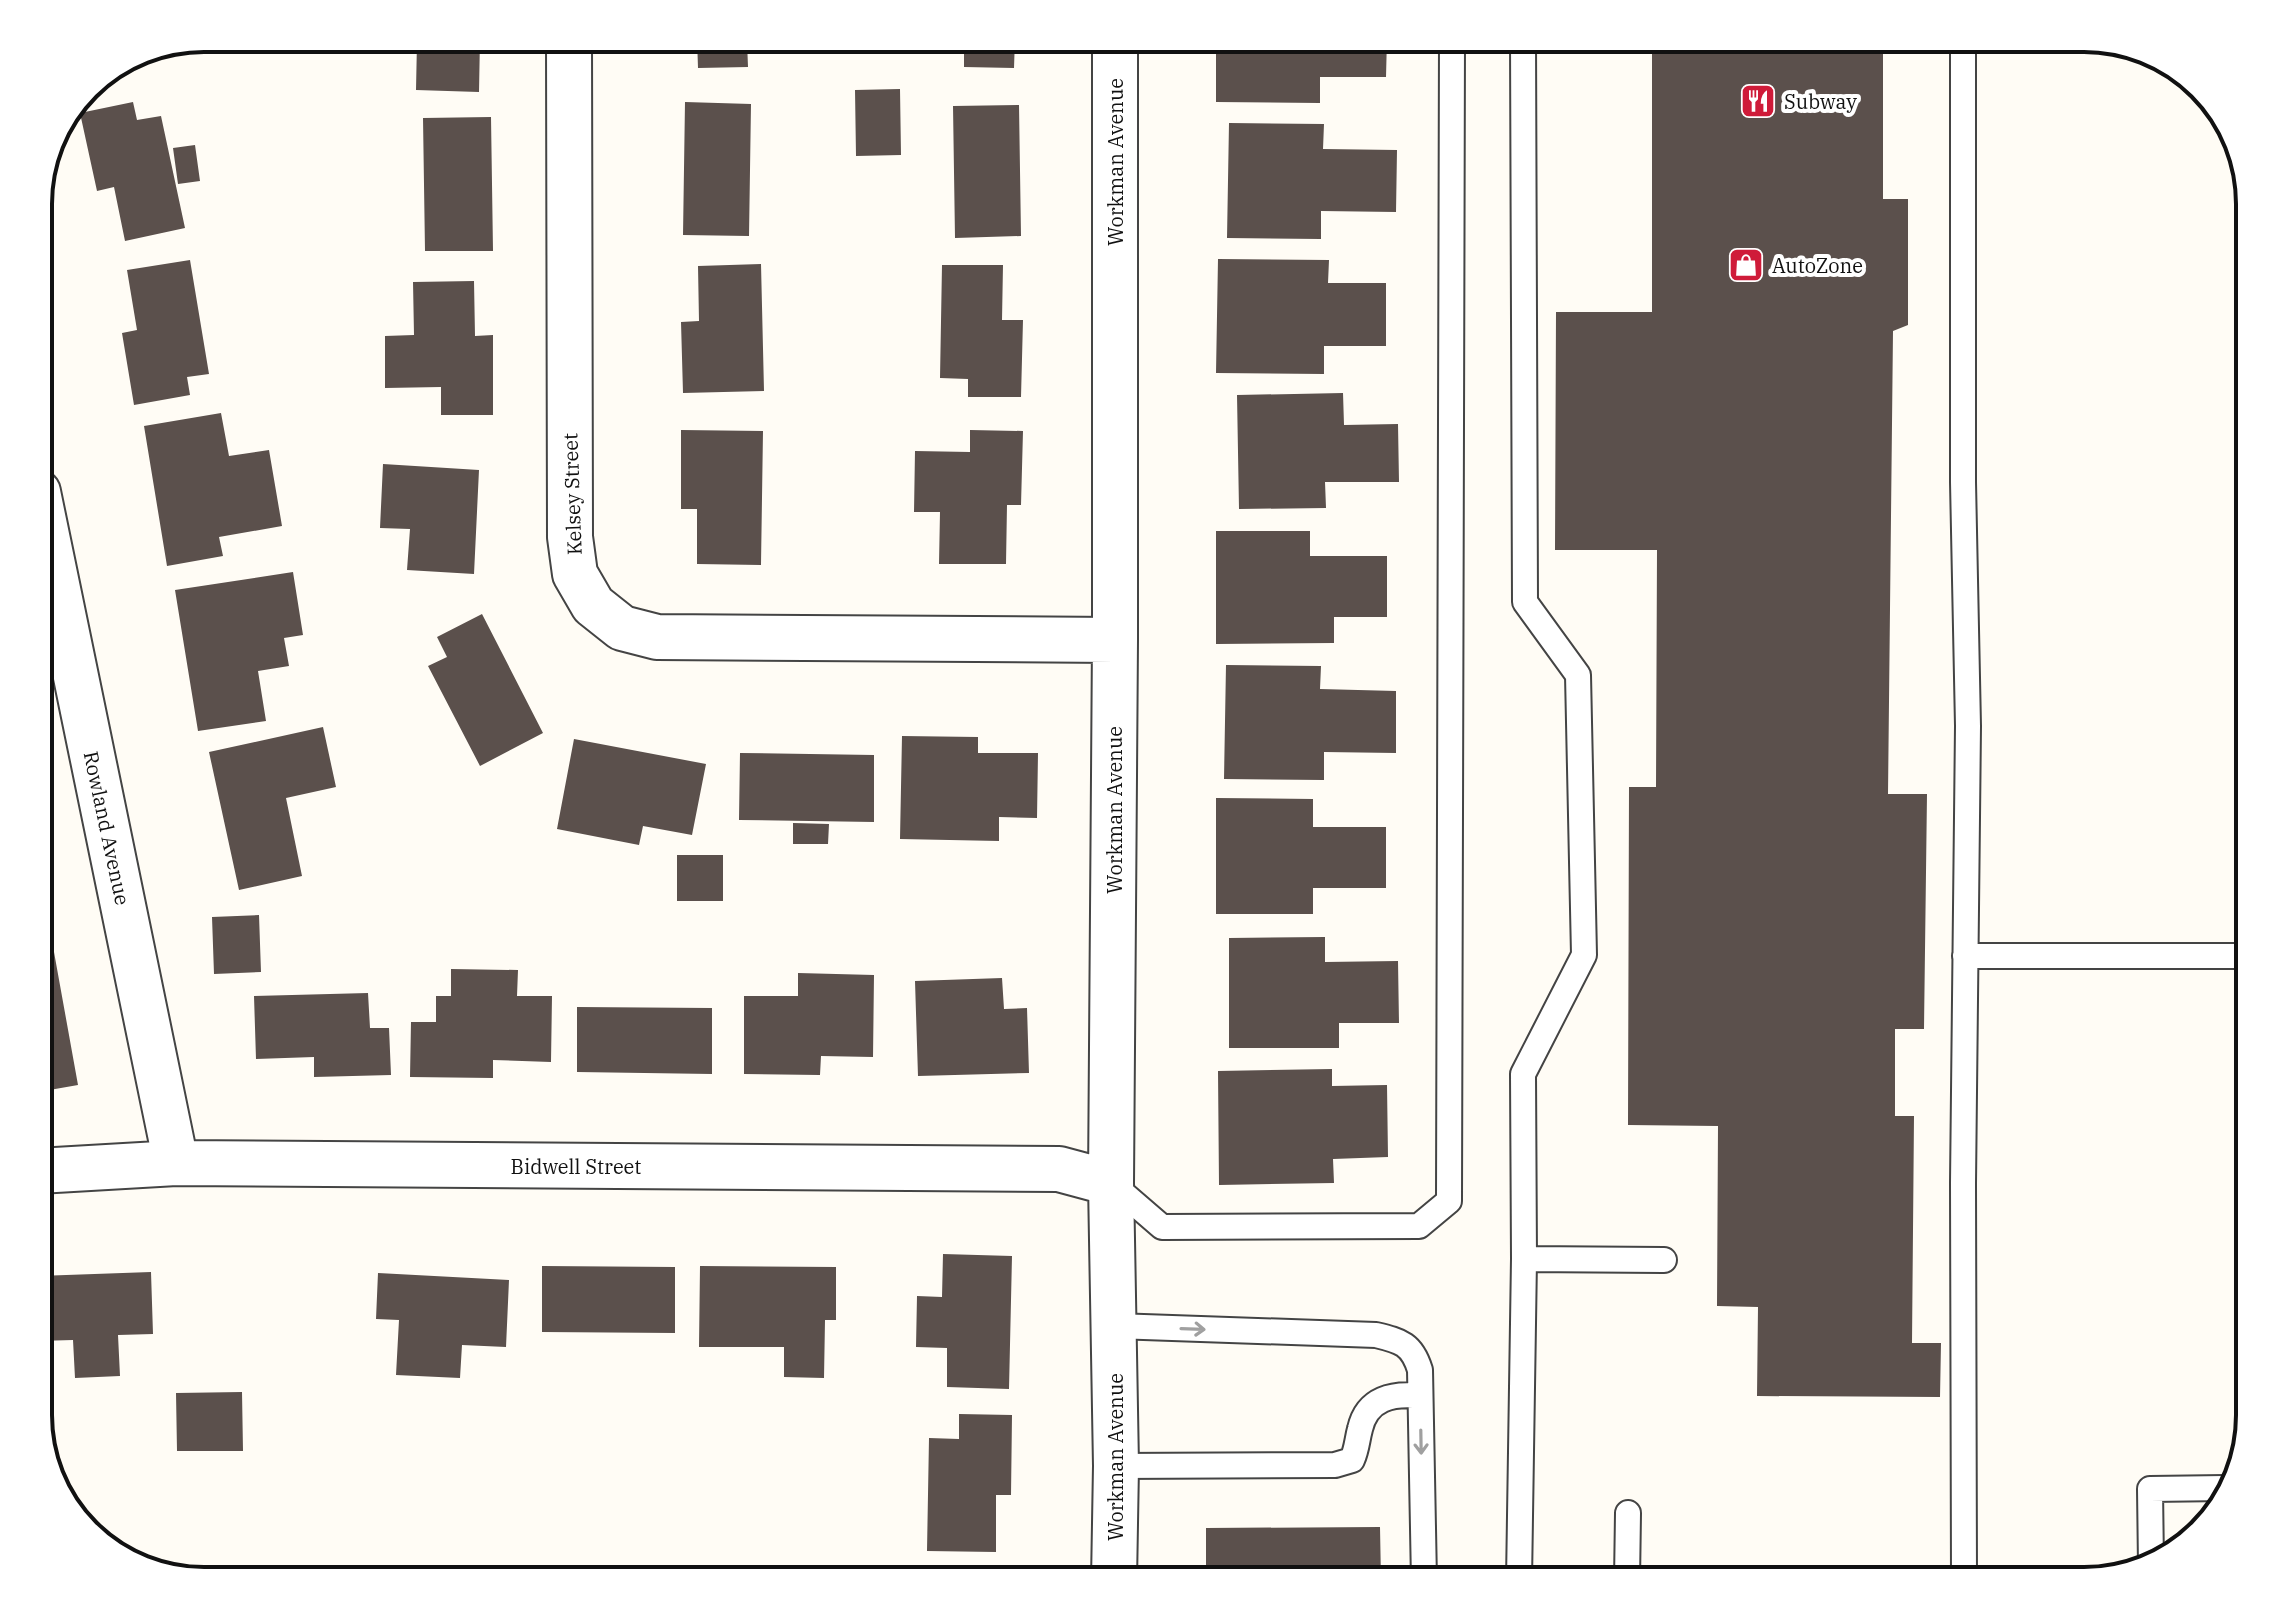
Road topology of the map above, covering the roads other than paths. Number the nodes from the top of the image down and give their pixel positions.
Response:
1 (569, 52) edge
2 (1115, 52) edge
3 (1452, 52) edge
4 (1523, 52) edge
5 (1963, 52) edge
6 (52, 560) edge
7 (1115, 640) junction
8 (1965, 956) junction
9 (2236, 956) edge
10 (176, 1163) junction
11 (52, 1170) edge
12 (1111, 1183) junction
13 (1524, 1259) junction
14 (1664, 1260) dead end
15 (1115, 1326) junction
16 (1420, 1396) junction
17 (1116, 1466) junction
18 (2217, 1488) edge
19 (1628, 1513) dead end
20 (2151, 1551) edge
21 (1114, 1567) edge
22 (1424, 1567) edge
23 (1519, 1567) edge
24 (1627, 1567) edge
25 (1964, 1567) edge

1 - 7 street, Kelsey Street
2 - 7 street, Workman Avenue
3 - 12 lane
4 - 13 lane
5 - 8 lane
6 - 10 street, Rowland Avenue
7 - 12 street, Workman Avenue
8 - 9 lane
8 - 25 lane
10 - 11 street, Bidwell Street
10 - 12 street, Bidwell Street
12 - 15 street, Workman Avenue
13 - 14 lane
13 - 23 lane
15 -> 16 lane
15 - 17 street, Workman Avenue
16 - 17 lane
16 -> 22 lane
17 - 21 street, Workman Avenue
18 - 20 lane
19 - 24 lane

